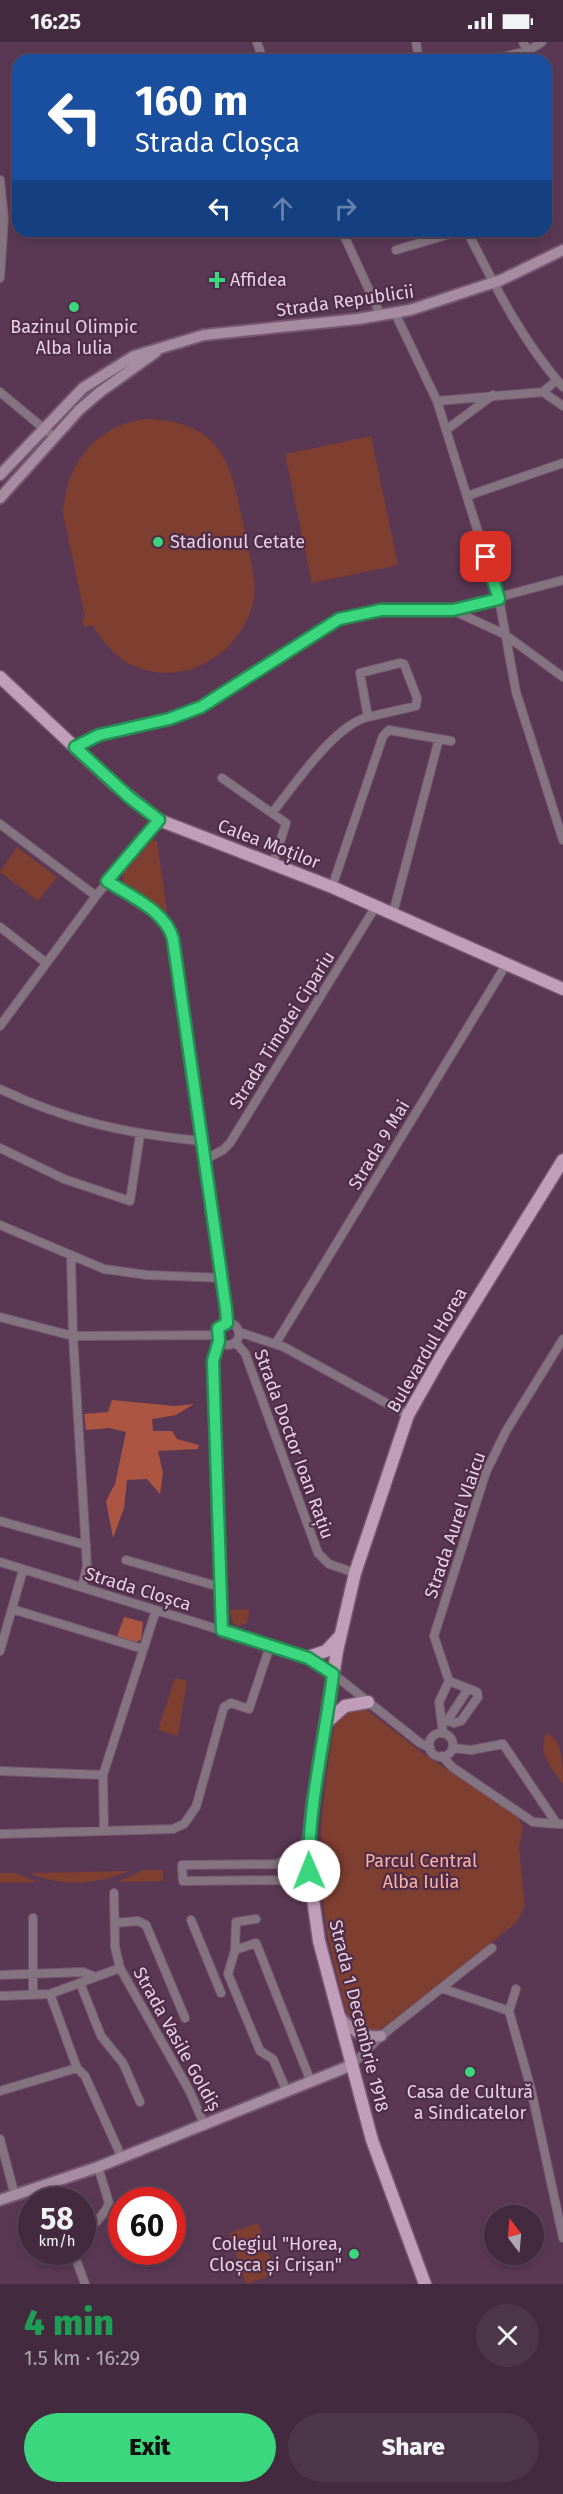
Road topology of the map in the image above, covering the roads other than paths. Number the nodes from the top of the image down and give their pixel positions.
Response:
1 (523, 42) edge
2 (542, 42) edge
3 (528, 51) junction
4 (515, 54) edge
5 (0, 180) edge
6 (345, 237) edge
7 (439, 237) edge
8 (470, 237) edge
9 (396, 250) dead end
10 (563, 250) edge
11 (0, 278) edge
12 (494, 283) junction
13 (395, 313) junction
14 (381, 316) junction
15 (158, 350) junction
16 (557, 380) junction
17 (563, 387) edge
18 (0, 392) edge
19 (543, 392) junction
20 (494, 394) junction
21 (437, 401) junction
22 (563, 406) edge
23 (43, 428) junction
24 (446, 430) junction
25 (54, 437) junction
26 (563, 463) edge
27 (0, 475) edge
28 (467, 496) junction
29 (0, 498) edge
30 (563, 580) edge
31 (499, 599) junction
32 (453, 610) junction
33 (504, 634) junction
34 (0, 677) edge
35 (563, 677) edge
36 (368, 717) junction
37 (439, 739) junction
38 (451, 741) dead end
39 (75, 747) junction
40 (222, 778) dead end
41 (272, 813) junction
42 (159, 820) junction
43 (0, 824) edge
44 (563, 840) edge
45 (273, 864) junction
46 (107, 881) junction
47 (332, 887) junction
48 (96, 896) junction
49 (376, 906) junction
50 (393, 913) junction
51 (0, 927) edge
52 (45, 962) junction
53 (507, 963) junction
54 (563, 988) edge
55 (0, 1026) edge
56 (0, 1089) edge
57 (140, 1135) junction
58 (202, 1141) junction
59 (0, 1148) edge
60 (204, 1160) junction
61 (563, 1160) edge
62 (0, 1225) edge
63 (72, 1257) junction
64 (224, 1278) junction
65 (0, 1317) edge
66 (227, 1323) junction
67 (239, 1332) junction
68 (73, 1336) junction
69 (218, 1338) junction
70 (563, 1339) edge
71 (235, 1342) junction
72 (276, 1343) junction
73 (408, 1415) junction
74 (0, 1521) edge
75 (86, 1545) junction
76 (126, 1560) dead end
77 (0, 1562) edge
78 (23, 1570) junction
79 (355, 1572) junction
80 (82, 1587) junction
81 (220, 1587) junction
82 (12, 1610) junction
83 (156, 1610) junction
84 (222, 1630) junction
85 (340, 1636) junction
86 (2, 1638) edge
87 (270, 1646) junction
88 (143, 1650) junction
89 (0, 1651) edge
90 (308, 1658) junction
91 (333, 1674) junction
92 (449, 1681) junction
93 (468, 1689) junction
94 (368, 1702) junction
95 (444, 1719) junction
96 (326, 1723) junction
97 (443, 1733) junction
98 (430, 1748) junction
99 (453, 1748) junction
100 (442, 1756) junction
101 (0, 1771) edge
102 (103, 1775) junction
103 (560, 1824) edge
104 (104, 1831) junction
105 (0, 1834) edge
106 (309, 1838) junction
107 (277, 1864) junction
108 (304, 1871) junction
109 (279, 1880) junction
110 (310, 1892) junction
111 (114, 1893) dead end
112 (33, 1918) dead end
113 (256, 1919) dead end
114 (191, 1920) dead end
115 (115, 1923) junction
116 (492, 1948) dead end
117 (235, 1950) junction
118 (120, 1968) junction
119 (33, 1973) junction
120 (228, 1974) junction
121 (0, 1975) edge
122 (95, 1977) junction
123 (215, 1979) junction
124 (80, 1983) junction
125 (441, 1988) junction
126 (516, 1989) dead end
127 (221, 1993) dead end
128 (50, 1994) junction
129 (33, 1995) junction
130 (0, 1996) edge
131 (510, 2007) junction
132 (338, 2012) junction
133 (185, 2018) dead end
134 (381, 2036) junction
135 (352, 2065) junction
136 (77, 2068) junction
137 (311, 2082) junction
138 (0, 2091) edge
139 (286, 2092) junction
140 (140, 2102) dead end
141 (205, 2126) junction
142 (0, 2139) edge
143 (122, 2158) junction
144 (98, 2167) junction
145 (42, 2187) edge
146 (18, 2195) edge
147 (15, 2196) junction
148 (0, 2200) edge
149 (96, 2220) edge
150 (563, 2238) edge
151 (78, 2265) edge
152 (85, 2284) edge
153 (425, 2284) edge

1 - 3 street
2 - 3 street
3 - 4 street
5 - 11 street
6 - 14 street
7 - 9 street
8 - 12 street
10 - 12 main road, Strada Republicii
12 - 13 main road, Strada Republicii
12 - 16 street
13 - 14 main road, Strada Republicii
13 - 21 street
14 - 15 main road, Strada Republicii
15 - 23 main road, Strada Republicii
15 - 25 main road, Strada Republicii
16 - 17 street
16 - 19 street
18 - 23 street
19 - 20 street
19 - 22 street
20 - 21 street
20 - 24 street
21 - 24 street
23 - 25 street
23 - 27 main road, Strada Republicii
24 - 28 street
25 - 29 main road, Strada Republicii
26 - 28 street
28 - 31 street
30 - 31 street
31 - 32 street
31 - 33 street
32 - 33 street
32 - 39 street
33 - 35 street
33 - 44 street
34 - 39 main road, Calea Moților
36 - 36 street
36 - 41 street
37 - 38 street
37 - 47 street
37 - 50 street
39 - 42 main road, Calea Moților
40 - 41 street
41 - 45 street
42 - 45 main road, Calea Moților
42 - 46 street
43 - 48 street
45 - 47 main road, Calea Moților
46 - 48 street
46 - 58 street
47 - 49 main road, Calea Moților
48 - 52 street
49 - 50 main road, Calea Moților
49 - 60 street, Strada Timotei Cipariu
50 - 53 main road, Calea Moților
51 - 52 street
52 - 55 street
53 - 54 main road, Calea Moților
53 - 72 street, Strada 9 Mai
56 - 57 street
57 - 58 street
57 - 59 street
58 - 60 street
60 - 64 street
61 - 73 main road, Bulevardul Horea
62 - 63 street
63 - 64 street
63 - 68 street
64 - 66 street
65 - 68 street, Strada Doctor Ioan Rațiu
66 - 67 street, Strada Doctor Ioan Rațiu
66 - 69 street
67 - 71 street, Strada Doctor Ioan Rațiu
67 - 72 street
68 - 69 street, Strada Doctor Ioan Rațiu
68 - 75 street
69 - 71 street, Strada Doctor Ioan Rațiu
69 - 81 street
70 - 92 street, Strada Aurel Vlaicu
71 - 79 street, Strada Doctor Ioan Rațiu
72 - 73 street
73 - 79 main road, Bulevardul Horea
74 - 75 street
75 - 80 street
76 - 81 street
77 - 78 street, Strada Cloșca
78 - 80 street, Strada Cloșca
78 - 82 street
79 - 85 main road, Strada 1 Decembrie 1918
80 - 83 street, Strada Cloșca
81 - 84 street
82 - 86 street
82 - 88 street
83 - 84 street, Strada Cloșca
83 - 88 street
84 - 87 street, Strada Cloșca
85 - 90 main road
85 - 91 main road, Strada 1 Decembrie 1918
86 - 89 street
87 - 90 street, Strada Cloșca
87 - 104 street
88 - 102 street
90 - 91 street, Strada Cloșca
91 - 94 street, Strada Cloșca
91 - 96 main road, Strada 1 Decembrie 1918
92 - 93 street
92 - 95 street
93 - 95 street
93 - 95 street
94 - 96 main road
94 - 98 street, Strada Cloșca
95 - 97 street
96 - 106 main road, Strada 1 Decembrie 1918
97 - 98 street
97 - 99 street
98 - 100 street
99 - 100 street
99 - 103 street
100 - 103 street
101 - 102 street
102 - 104 street
104 - 105 street
106 - 107 street
106 - 108 main road, Strada 1 Decembrie 1918
107 - 108 street
107 - 109 street
108 - 109 street
108 - 110 main road, Strada 1 Decembrie 1918
109 - 110 street
110 - 132 main road, Strada 1 Decembrie 1918
111 - 115 street, Strada Vasile Goldiș
112 - 119 street
113 - 117 street
114 - 123 street
115 - 118 street, Strada Vasile Goldiș
115 - 133 street
116 - 125 street
117 - 120 street
117 - 137 street
118 - 122 street
118 - 141 street, Strada Vasile Goldiș
119 - 121 street
119 - 122 street
119 - 129 street
120 - 123 street
120 - 139 street
122 - 124 street
123 - 127 street
124 - 128 street
124 - 140 street
125 - 131 street
125 - 134 street
126 - 131 street
128 - 129 street
128 - 136 street
129 - 130 street
131 - 150 street
132 - 134 main road
132 - 135 main road, Strada 1 Decembrie 1918
134 - 135 street
135 - 137 main road, Strada Vasile Goldiș
135 - 153 main road, Strada 1 Decembrie 1918
136 - 138 street
136 - 143 street
137 - 139 main road, Strada Vasile Goldiș
139 - 141 main road, Strada Vasile Goldiș
141 - 143 main road, Strada Vasile Goldiș
142 - 147 street
143 - 144 main road, Strada Vasile Goldiș
144 - 145 main road, Strada Vasile Goldiș
144 - 149 street
146 - 147 main road, Strada Vasile Goldiș
147 - 148 main road, Strada Vasile Goldiș
151 - 152 street

